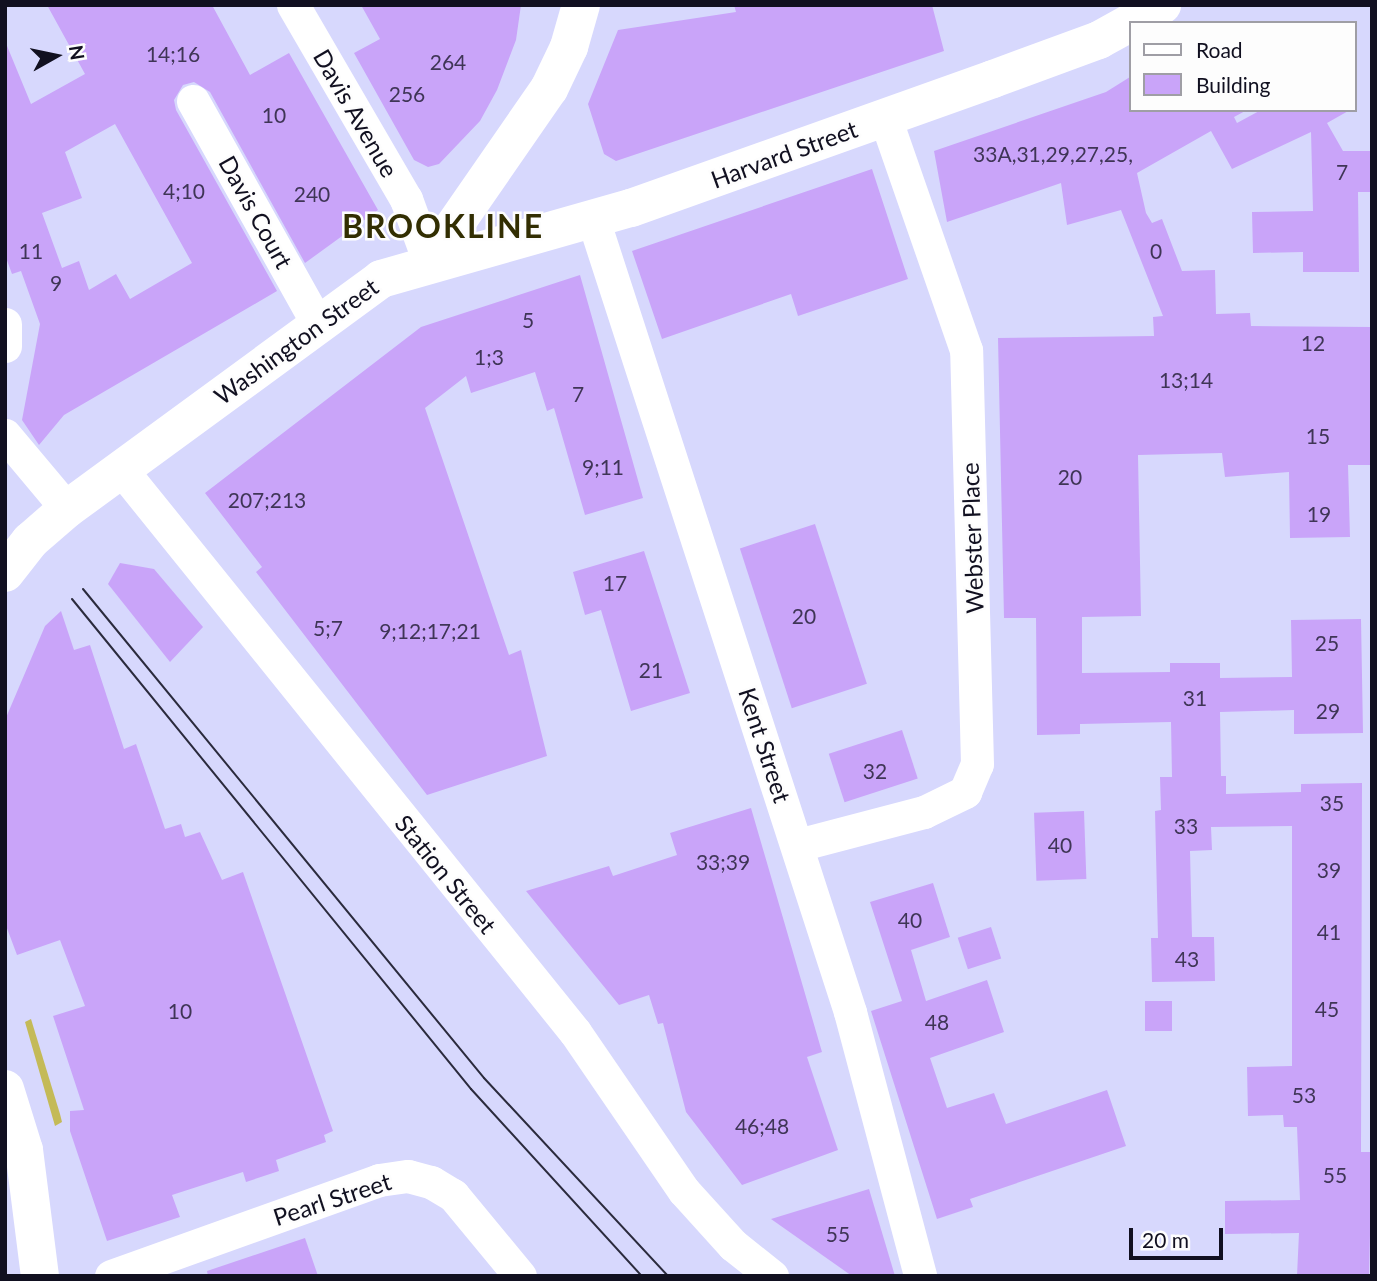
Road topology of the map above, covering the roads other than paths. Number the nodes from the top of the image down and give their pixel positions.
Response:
1 (293, 5) edge
2 (581, 5) edge
3 (1162, 5) edge
4 (1134, 21) edge
5 (1128, 25) edge
6 (193, 101) dead end
7 (885, 118) junction
8 (593, 219) junction
9 (429, 262) junction
10 (317, 323) junction
11 (5, 324) edge
12 (5, 346) edge
13 (5, 435) edge
14 (121, 469) junction
15 (60, 515) junction
16 (12, 563) edge
17 (798, 845) junction
18 (5, 1089) edge
19 (5, 1184) edge
20 (38, 1276) edge
21 (111, 1276) edge
22 (520, 1276) edge
23 (772, 1276) edge
24 (920, 1276) edge

1 - 9 street, Davis Avenue
2 - 9 main road
3 - 4 main road, Harvard Street
5 - 7 main road, Harvard Street
6 - 10 street, Davis Court
7 - 8 main road, Harvard Street
7 - 17 street, Webster Place
8 - 9 main road, Harvard Street
8 - 17 street, Kent Street
9 - 10 main road, Washington Street
10 - 14 main road, Washington Street
11 - 12 street
13 - 15 street
14 - 15 main road, Washington Street
14 - 23 street, Station Street
15 - 16 main road, Washington Street
17 - 24 street, Kent Street
18 - 20 main road
19 - 20 main road
21 - 22 street, Pearl Street

